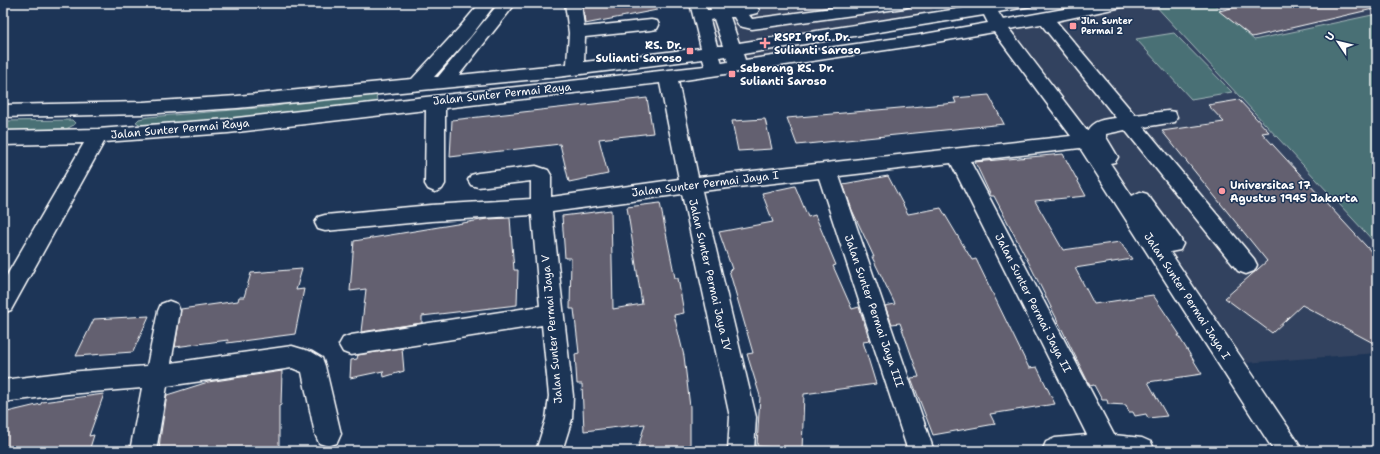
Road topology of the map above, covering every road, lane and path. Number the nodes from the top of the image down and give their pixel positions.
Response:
1 (488, 3) edge
2 (508, 3) edge
3 (573, 3) edge
4 (804, 3) edge
5 (904, 3) edge
6 (1025, 3) edge
7 (1121, 3) edge
8 (987, 6) edge
9 (718, 8) edge
10 (955, 9) edge
11 (698, 10) edge
12 (738, 11) junction
13 (1044, 18) junction
14 (909, 23) junction
15 (651, 25) dead end
16 (998, 26) junction
17 (969, 32) junction
18 (577, 33) junction
19 (919, 40) junction
20 (732, 50) junction
21 (711, 53) junction
22 (738, 67) junction
23 (575, 69) junction
24 (715, 70) junction
25 (668, 76) junction
26 (443, 82) junction
27 (418, 84) junction
28 (437, 101) junction
29 (143, 108) junction
30 (87, 109) junction
31 (3, 111) edge
32 (1168, 117) dead end
33 (1130, 123) junction
34 (130, 134) junction
35 (98, 136) junction
36 (68, 137) junction
37 (3, 138) edge
38 (1085, 141) junction
39 (957, 155) junction
40 (827, 171) junction
41 (478, 180) dead end
42 (435, 184) dead end
43 (690, 185) junction
44 (541, 206) junction
45 (324, 223) dead end
46 (1172, 244) dead end
47 (1246, 265) dead end
48 (3, 302) edge
49 (169, 311) dead end
50 (552, 314) junction
51 (351, 345) dead end
52 (157, 376) junction
53 (3, 392) edge
54 (328, 434) dead end
55 (1106, 448) edge
56 (143, 451) edge
57 (549, 451) edge
58 (741, 451) edge
59 (921, 451) edge
60 (1055, 451) edge
61 (1142, 451) edge
62 (1289, 451) edge

1 - 27 street
2 - 26 street
3 - 18 street
4 - 12 street
5 - 12 street
5 - 14 street
6 - 8 street, Jalan Sunter Permai Raya
7 - 13 street, Jalan Sunter Permai Raya
8 - 10 street, Jalan Sunter Permai Raya
8 - 16 street
9 - 11 street
9 - 12 street
9 - 20 street
10 - 14 street, Jalan Sunter Permai Raya
10 - 17 street
11 - 21 street
13 - 16 street, Jalan Sunter Permai Raya
13 - 33 street
14 - 19 street
14 - 20 street, Jalan Sunter Permai Raya
15 - 18 street
16 - 17 street, Jalan Sunter Permai Raya
16 - 38 street, Jalan Sunter Permai Jaya I
17 - 19 street, Jalan Sunter Permai Raya
18 - 23 street
19 - 22 street, Jalan Sunter Permai Raya
20 - 21 street, Jalan Sunter Permai Raya
20 - 22 street
21 - 23 street, Jalan Sunter Permai Raya
21 - 24 street
22 - 24 street, Jalan Sunter Permai Raya
23 - 26 street, Jalan Sunter Permai Raya
24 - 25 street, Jalan Sunter Permai Raya
25 - 28 street, Jalan Sunter Permai Raya
25 - 43 street, Jalan Sunter Permai Jaya IV
26 - 27 street, Jalan Sunter Permai Raya
27 - 29 street, Jalan Sunter Permai Raya
28 - 34 street, Jalan Sunter Permai Raya
28 - 42 street
29 - 30 street, Jalan Sunter Permai Raya
29 - 34 street
30 - 31 street, Jalan Sunter Permai Raya
30 - 36 street
32 - 33 street
33 - 46 street
33 - 47 street
34 - 35 street, Jalan Sunter Permai Raya
35 - 36 street, Jalan Sunter Permai Raya
35 - 48 street
36 - 37 street, Jalan Sunter Permai Raya
38 - 39 street, Jalan Sunter Permai Jaya I
38 - 62 street, Jalan Sunter Permai Jaya I
39 - 40 street, Jalan Sunter Permai Jaya I
39 - 55 street, Jalan Sunter Permai Jaya II
40 - 43 street, Jalan Sunter Permai Jaya I
40 - 59 street, Jalan Sunter Permai Jaya III
41 - 44 street, Jalan Sunter Permai Jaya V
43 - 44 street, Jalan Sunter Permai Jaya I
43 - 58 street, Jalan Sunter Permai Jaya IV
44 - 45 street, Jalan Sunter Permai Jaya I
44 - 50 street, Jalan Sunter Permai Jaya V
49 - 52 street
50 - 51 street
50 - 57 street, Jalan Sunter Permai Jaya V
52 - 53 street
52 - 54 street
52 - 56 street
55 - 60 street
55 - 61 street

